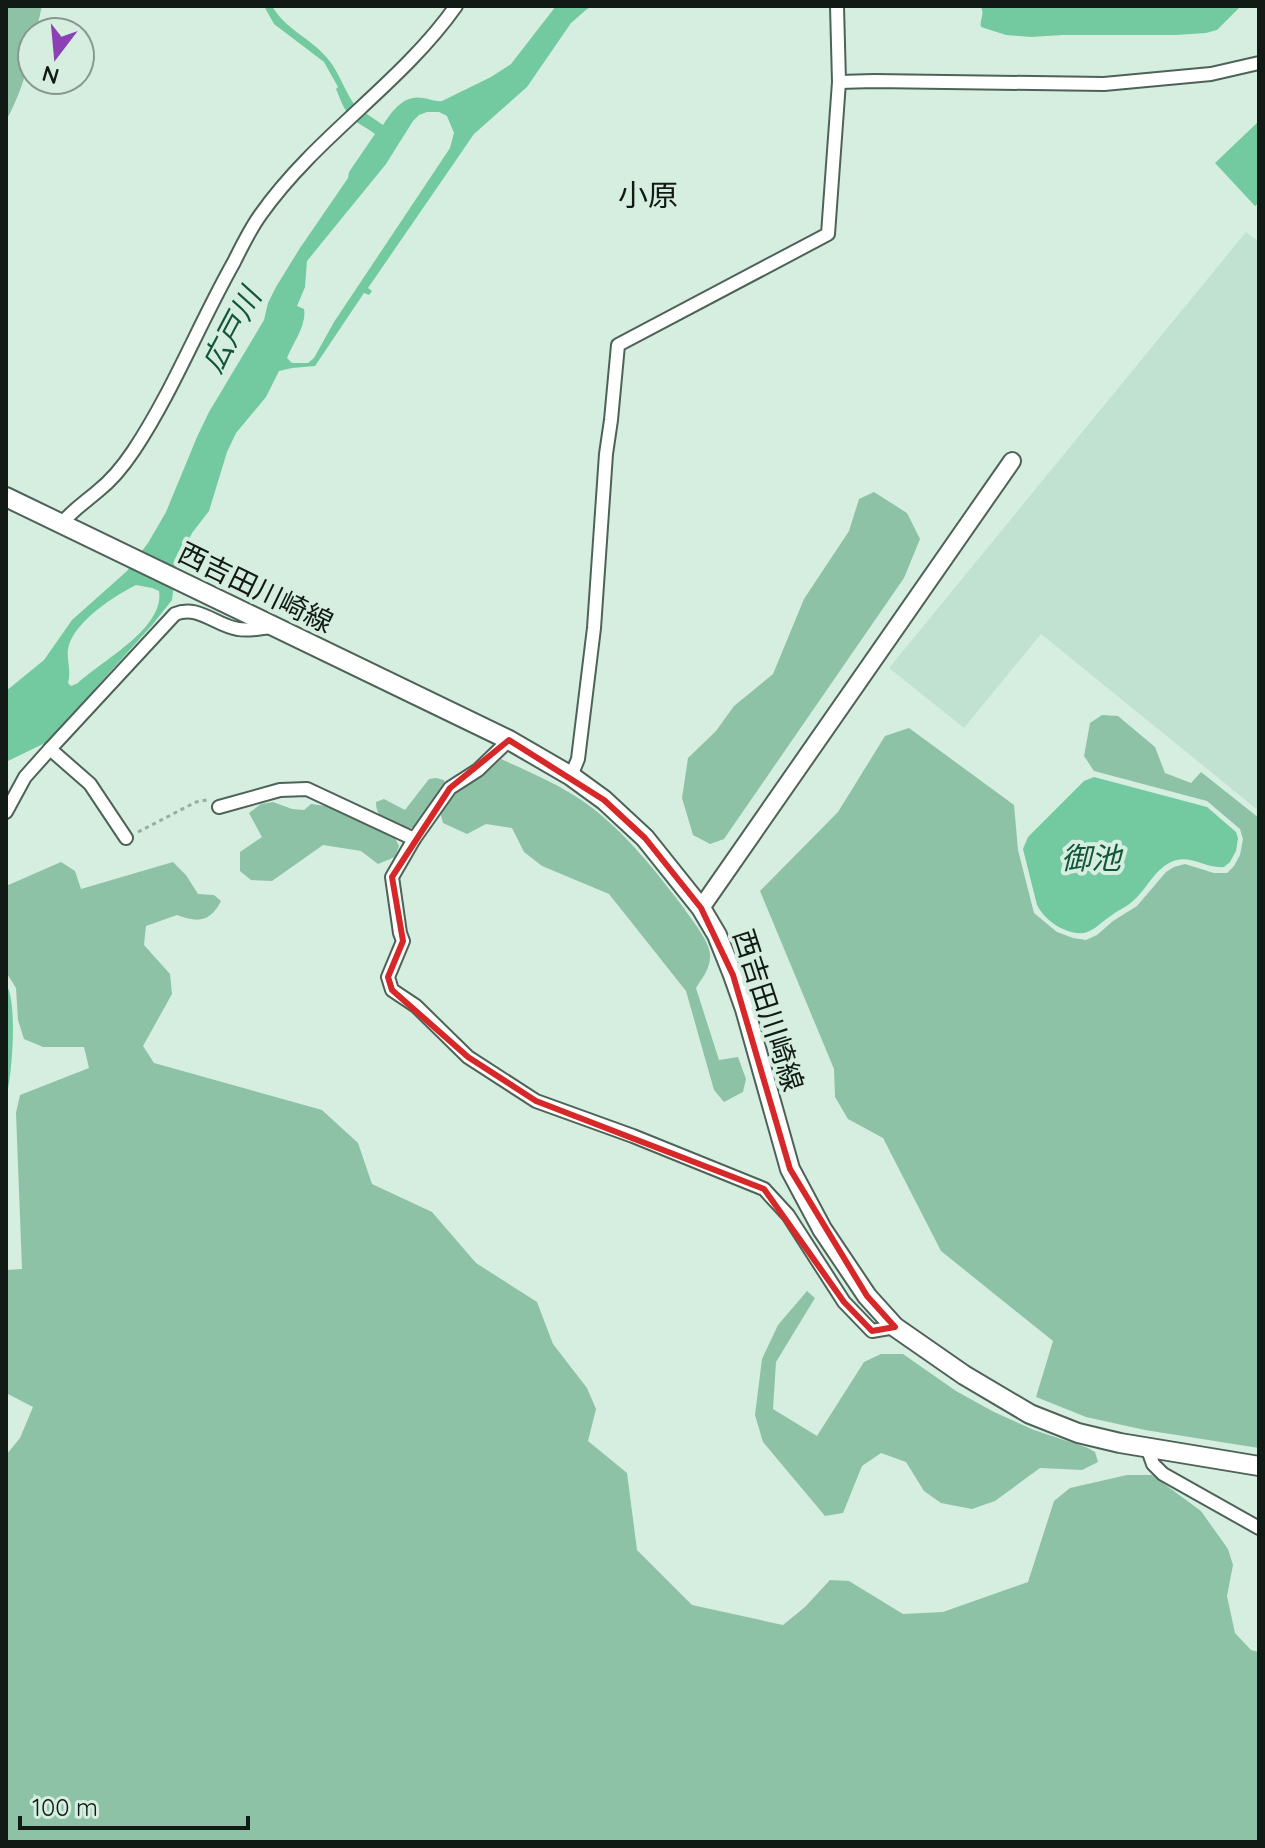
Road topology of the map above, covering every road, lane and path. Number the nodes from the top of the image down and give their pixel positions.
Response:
1 (456, 6) edge
2 (837, 6) edge
3 (1259, 63) edge
4 (839, 82) junction
5 (1012, 461) dead end
6 (6, 497) edge
7 (62, 523) junction
8 (276, 627) junction
9 (509, 740) junction
10 (50, 749) junction
11 (571, 776) junction
12 (219, 807) joint
13 (6, 812) edge
14 (126, 838) joint
15 (414, 839) junction
16 (701, 908) junction
17 (895, 1327) junction
18 (1147, 1447) junction
19 (1259, 1466) edge
20 (1259, 1528) edge

1 - 7 street
2 - 4 street
3 - 4 street
4 - 11 street
5 - 16 street
6 - 7 main road, 西吉田川崎線
7 - 8 main road, 西吉田川崎線
8 - 9 main road, 西吉田川崎線
8 - 10 street
9 - 11 main road, 西吉田川崎線
9 - 15 street
10 - 13 street
10 - 14 street
11 - 16 main road, 西吉田川崎線
12 - 14 path
12 - 15 street
15 - 17 street
16 - 17 main road, 西吉田川崎線
17 - 18 main road, 西吉田川崎線
18 - 19 main road, 西吉田川崎線
18 - 20 street

